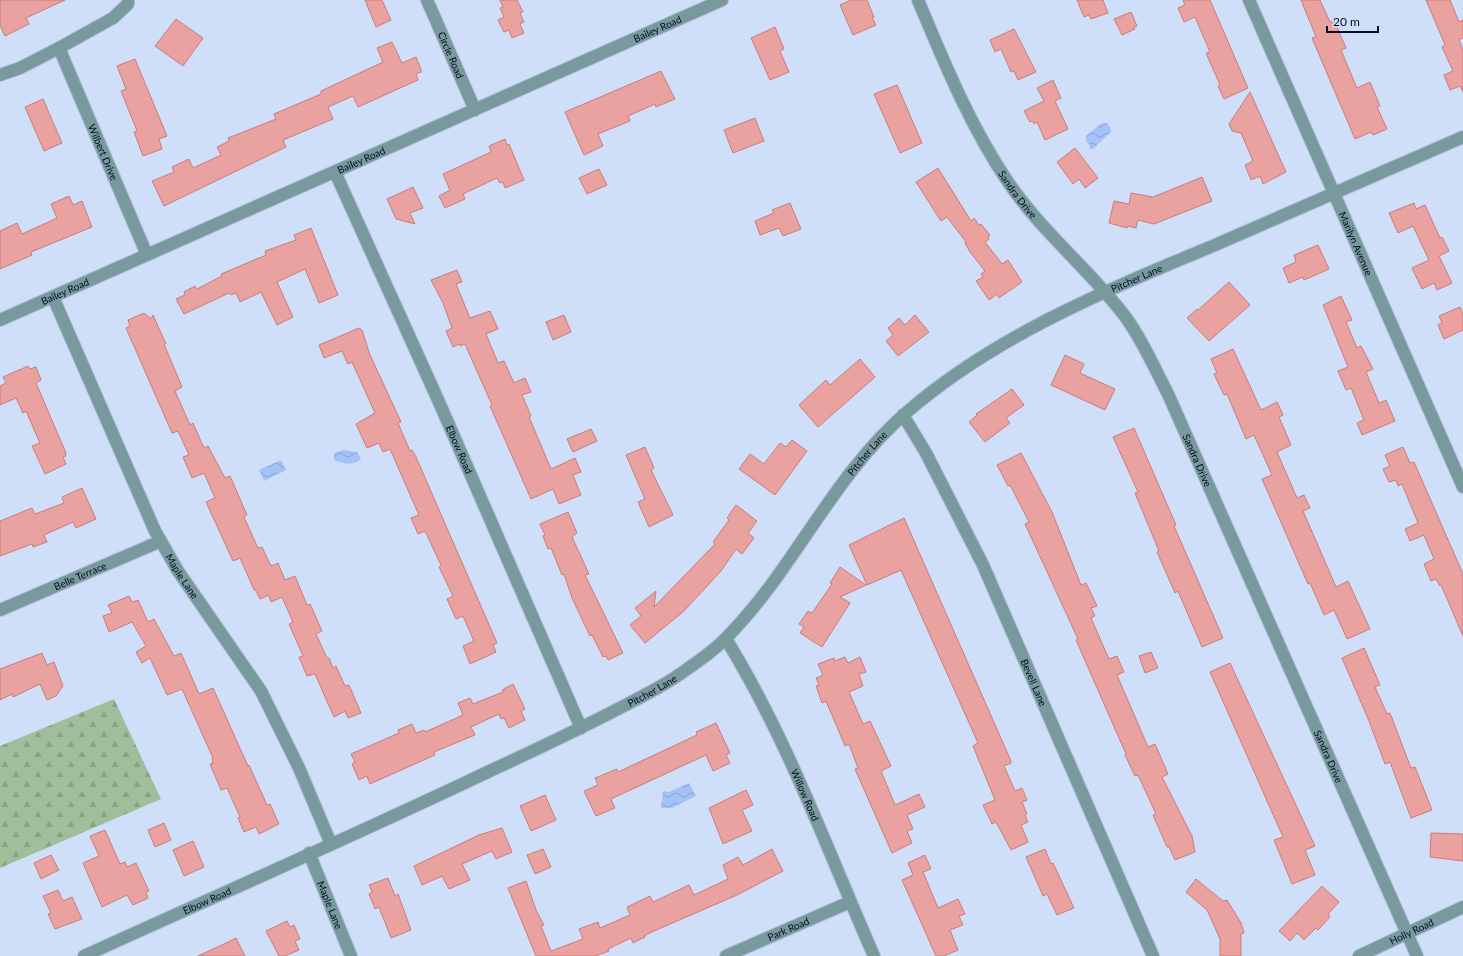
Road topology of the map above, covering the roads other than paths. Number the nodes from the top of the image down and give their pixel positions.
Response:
1 (128, 0) edge
2 (427, 0) edge
3 (722, 0) edge
4 (918, 0) edge
5 (1249, 0) edge
6 (59, 48) junction
7 (0, 75) edge
8 (475, 110) junction
9 (1463, 137) edge
10 (335, 172) junction
11 (1334, 194) junction
12 (147, 255) junction
13 (1104, 292) junction
14 (53, 297) junction
15 (0, 320) edge
16 (903, 415) junction
17 (1463, 486) edge
18 (161, 540) junction
19 (0, 610) edge
20 (726, 639) junction
21 (581, 728) junction
22 (331, 844) junction
23 (309, 853) junction
24 (850, 902) junction
25 (1463, 907) edge
26 (1407, 933) junction
27 (84, 956) edge
28 (351, 956) edge
29 (726, 956) edge
30 (874, 956) edge
31 (1153, 956) edge
32 (1359, 956) edge
33 (1417, 956) edge

1 - 6 street
2 - 8 street, Circle Road
3 - 8 street, Bailey Road
4 - 13 street, Sandra Drive
5 - 11 street, Marilyn Avenue
6 - 7 street
6 - 12 street, Wilbert Drive
8 - 10 street, Bailey Road
9 - 11 street, Pitcher Lane
10 - 12 street, Bailey Road
10 - 21 street, Elbow Road
11 - 13 street, Pitcher Lane
11 - 17 street, Marilyn Avenue
12 - 14 street, Bailey Road
13 - 16 street, Pitcher Lane
13 - 26 street, Sandra Drive
14 - 15 street, Bailey Road
14 - 18 street, Maple Lane
16 - 20 street, Pitcher Lane
16 - 31 street, Bevell Lane
18 - 19 street, Belle Terrace
18 - 22 street, Maple Lane
20 - 21 street, Pitcher Lane
20 - 24 street, Willow Road
21 - 22 street, Pitcher Lane
22 - 23 street, Elbow Road
23 - 27 street, Elbow Road
23 - 28 street, Maple Lane
24 - 29 street, Park Road
24 - 30 street, Willow Road
25 - 26 street, Holly Road
26 - 32 street, Holly Road
26 - 33 street, Sandra Drive

